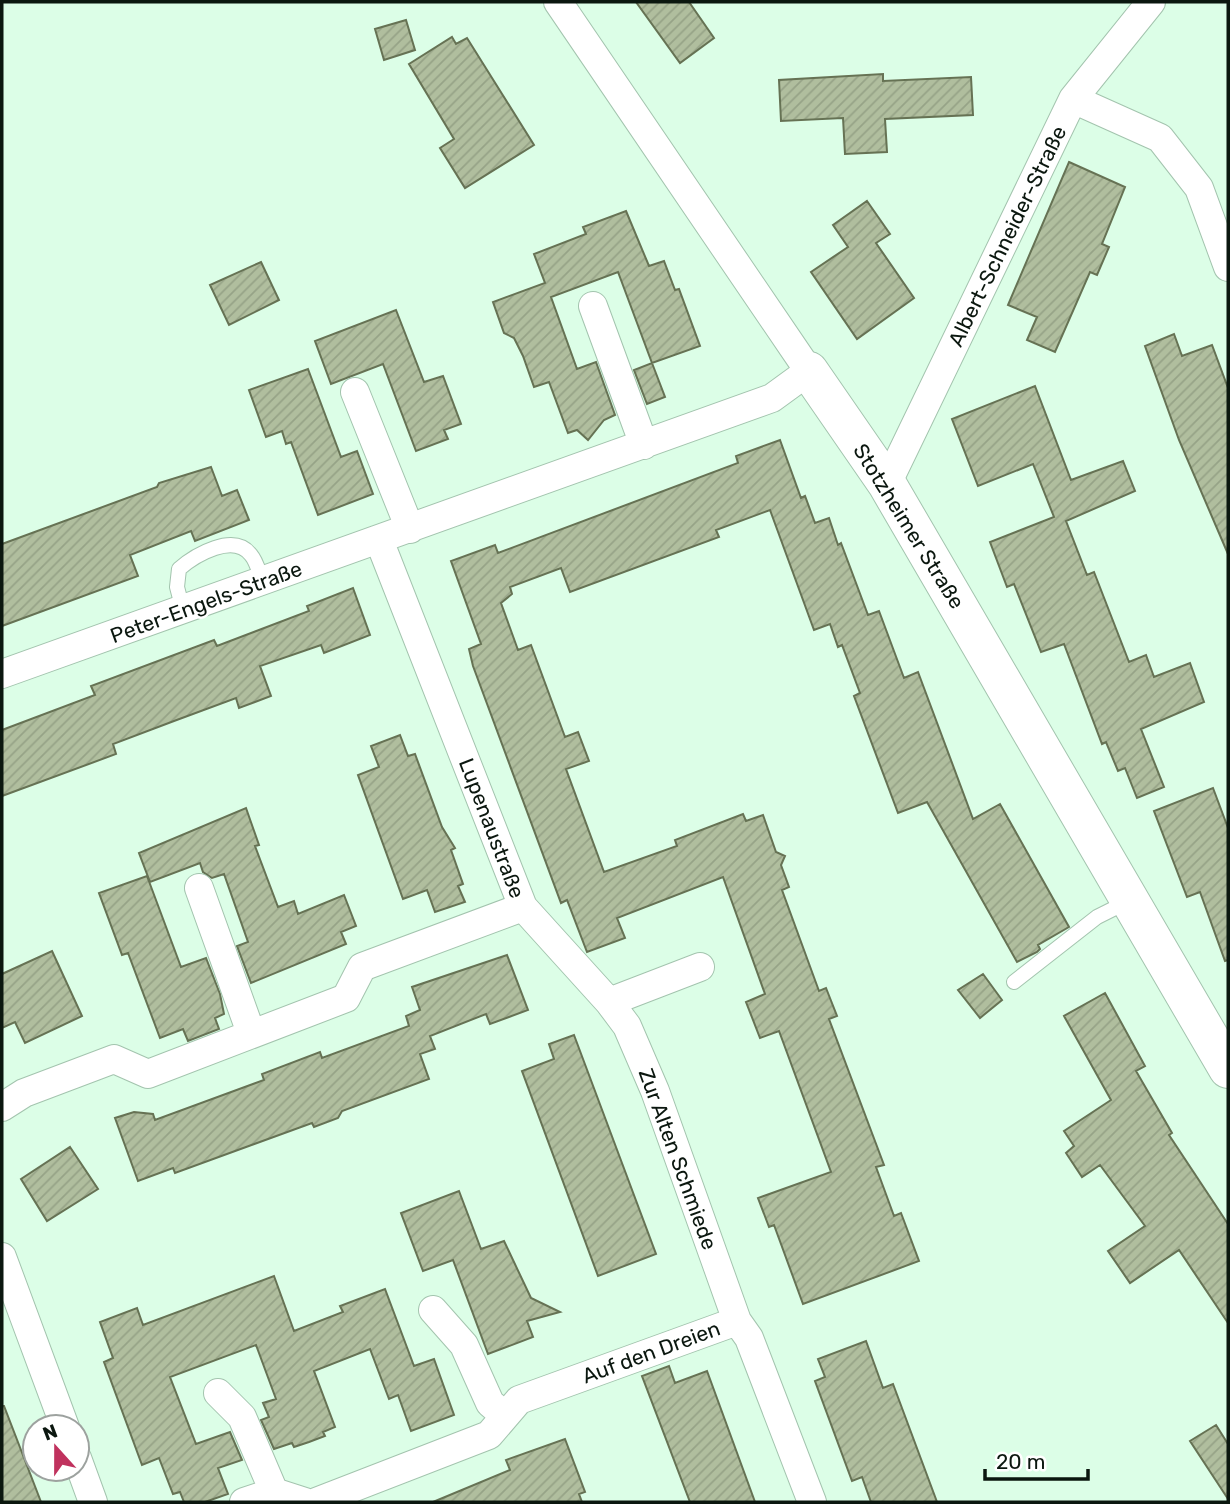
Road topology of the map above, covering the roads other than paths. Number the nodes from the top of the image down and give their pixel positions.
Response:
1 (558, 2) edge
2 (1151, 2) edge
3 (1073, 99) junction
4 (1228, 267) edge
5 (593, 306) dead end
6 (809, 371) junction
7 (355, 391) dead end
8 (644, 446) junction
9 (887, 484) junction
10 (410, 529) junction
11 (379, 540) junction
12 (263, 582) junction
13 (183, 610) junction
14 (2, 674) edge
15 (199, 888) dead end
16 (1130, 901) junction
17 (523, 907) junction
18 (701, 967) dead end
19 (1014, 982) dead end
20 (609, 1002) junction
21 (251, 1032) junction
22 (1228, 1069) edge
23 (2, 1107) edge
24 (2, 1257) edge
25 (433, 1310) dead end
26 (737, 1321) junction
27 (218, 1393) dead end
28 (60, 1413) edge
29 (504, 1415) junction
30 (86, 1483) edge
31 (274, 1492) junction
32 (93, 1502) edge
33 (244, 1502) edge
34 (305, 1502) edge
35 (316, 1502) edge
36 (812, 1502) edge

1 - 6 street, Stotzheimer Straße
2 - 3 street, Albert-Schneider-Straße
3 - 4 street
3 - 9 street, Albert-Schneider-Straße
5 - 8 street
6 - 8 street, Peter-Engels-Straße
6 - 9 street, Stotzheimer Straße
7 - 10 street
8 - 10 street, Peter-Engels-Straße
9 - 16 street, Stotzheimer Straße
10 - 11 street, Peter-Engels-Straße
11 - 12 street, Peter-Engels-Straße
11 - 17 street, Lupenaustraße
12 - 13 street, Peter-Engels-Straße
12 - 13 lane
13 - 14 street, Peter-Engels-Straße
15 - 21 street
16 - 19 lane
16 - 22 street, Stotzheimer Straße
17 - 20 street, Zur Alten Schmiede
17 - 21 street, Lupenaustraße
18 - 20 street
20 - 26 street, Zur Alten Schmiede
21 - 23 street, Lupenaustraße
24 - 28 street
25 - 29 street
26 - 29 street, Auf den Dreien
26 - 36 street, Auf den Dreien
27 - 31 street
29 - 35 street, Auf den Dreien
30 - 32 street
31 - 33 street
31 - 34 street

